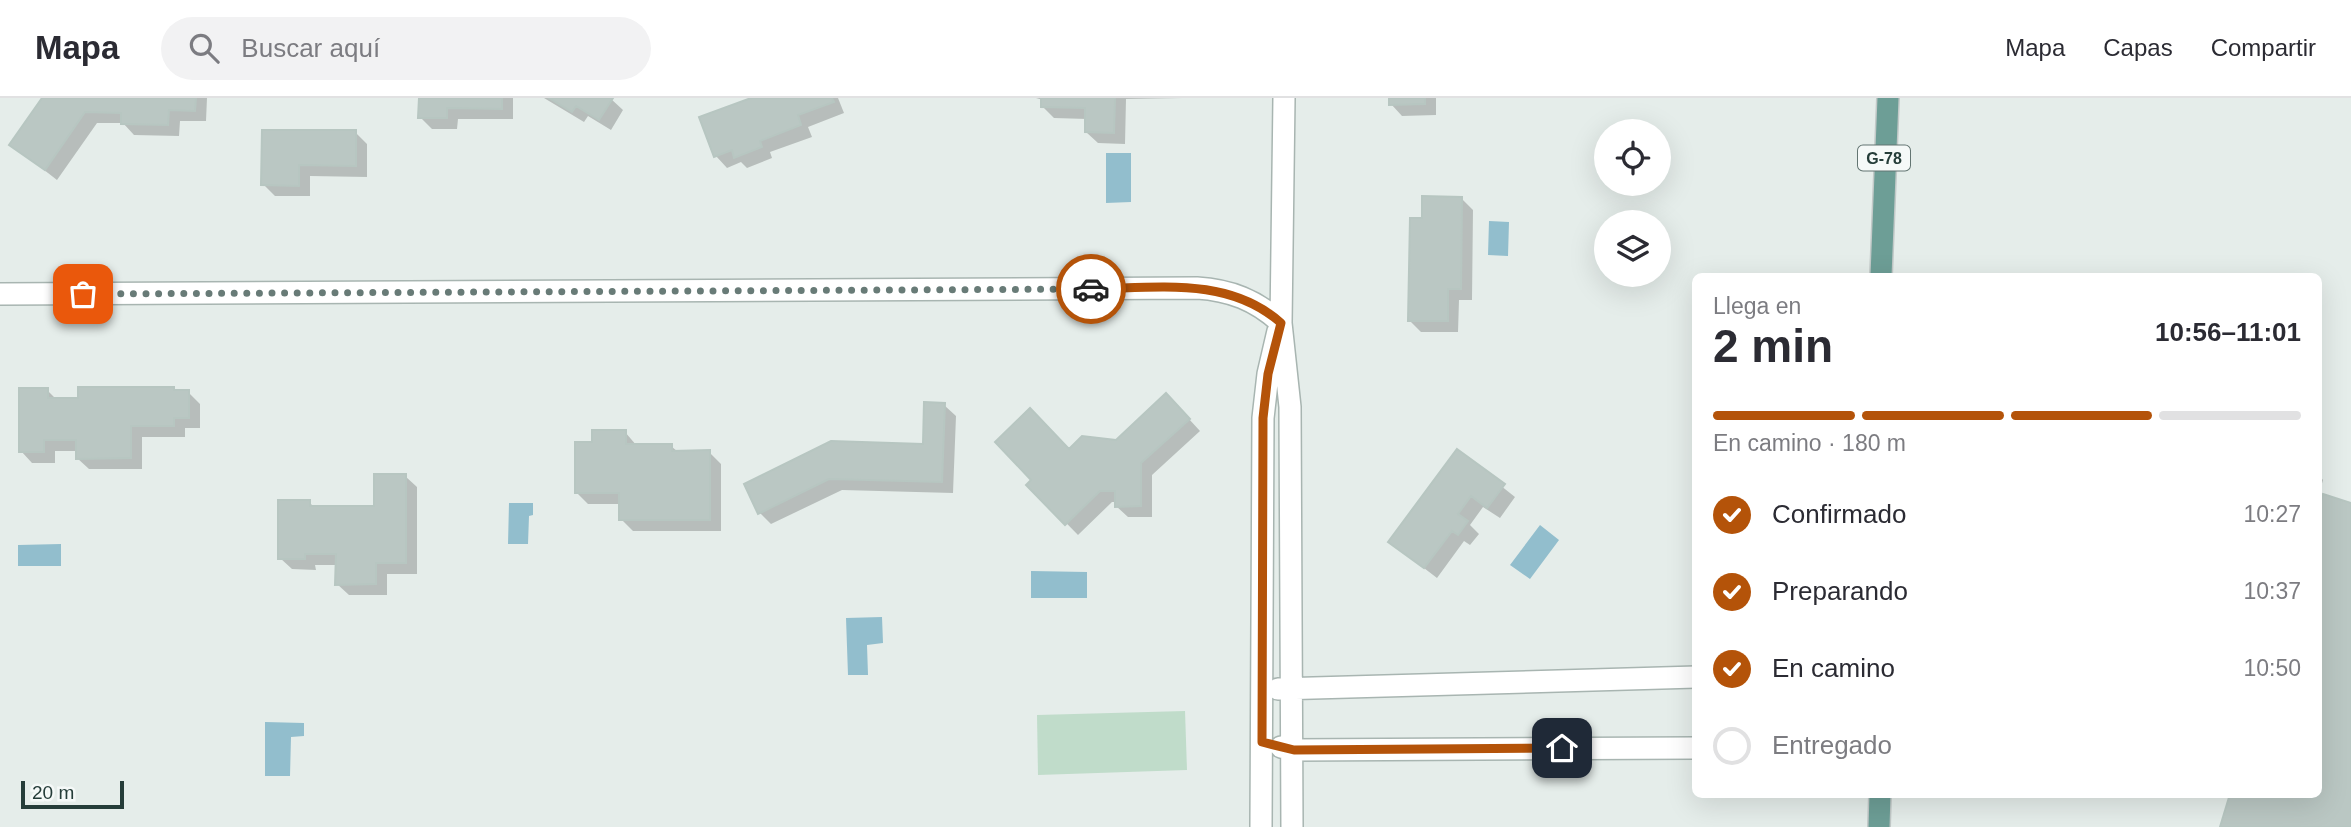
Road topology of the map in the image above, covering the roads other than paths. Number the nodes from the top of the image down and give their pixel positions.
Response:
1 (1284, 98) edge
2 (1888, 98) edge
3 (1881, 273) edge
4 (0, 294) edge
5 (1281, 323) junction
6 (1290, 474) junction
7 (1263, 475) junction
8 (1292, 594) junction
9 (1263, 596) junction
10 (1692, 677) edge
11 (1293, 686) junction
12 (1263, 692) junction
13 (1262, 742) junction
14 (1692, 748) edge
15 (1294, 750) junction
16 (1880, 798) edge
17 (1261, 827) edge
18 (1292, 827) edge
19 (1879, 827) edge

1 - 5 street
2 - 3 main road, G-78
4 - 5 street
5 - 6 street
5 - 7 street
6 - 7 street
6 - 8 street
7 - 9 street
8 - 9 street
8 - 11 street
9 - 12 street
10 - 11 street
11 - 12 street
11 - 15 street
12 - 13 street
13 - 15 street
13 - 17 street
14 - 15 street
15 - 18 street
16 - 19 main road

